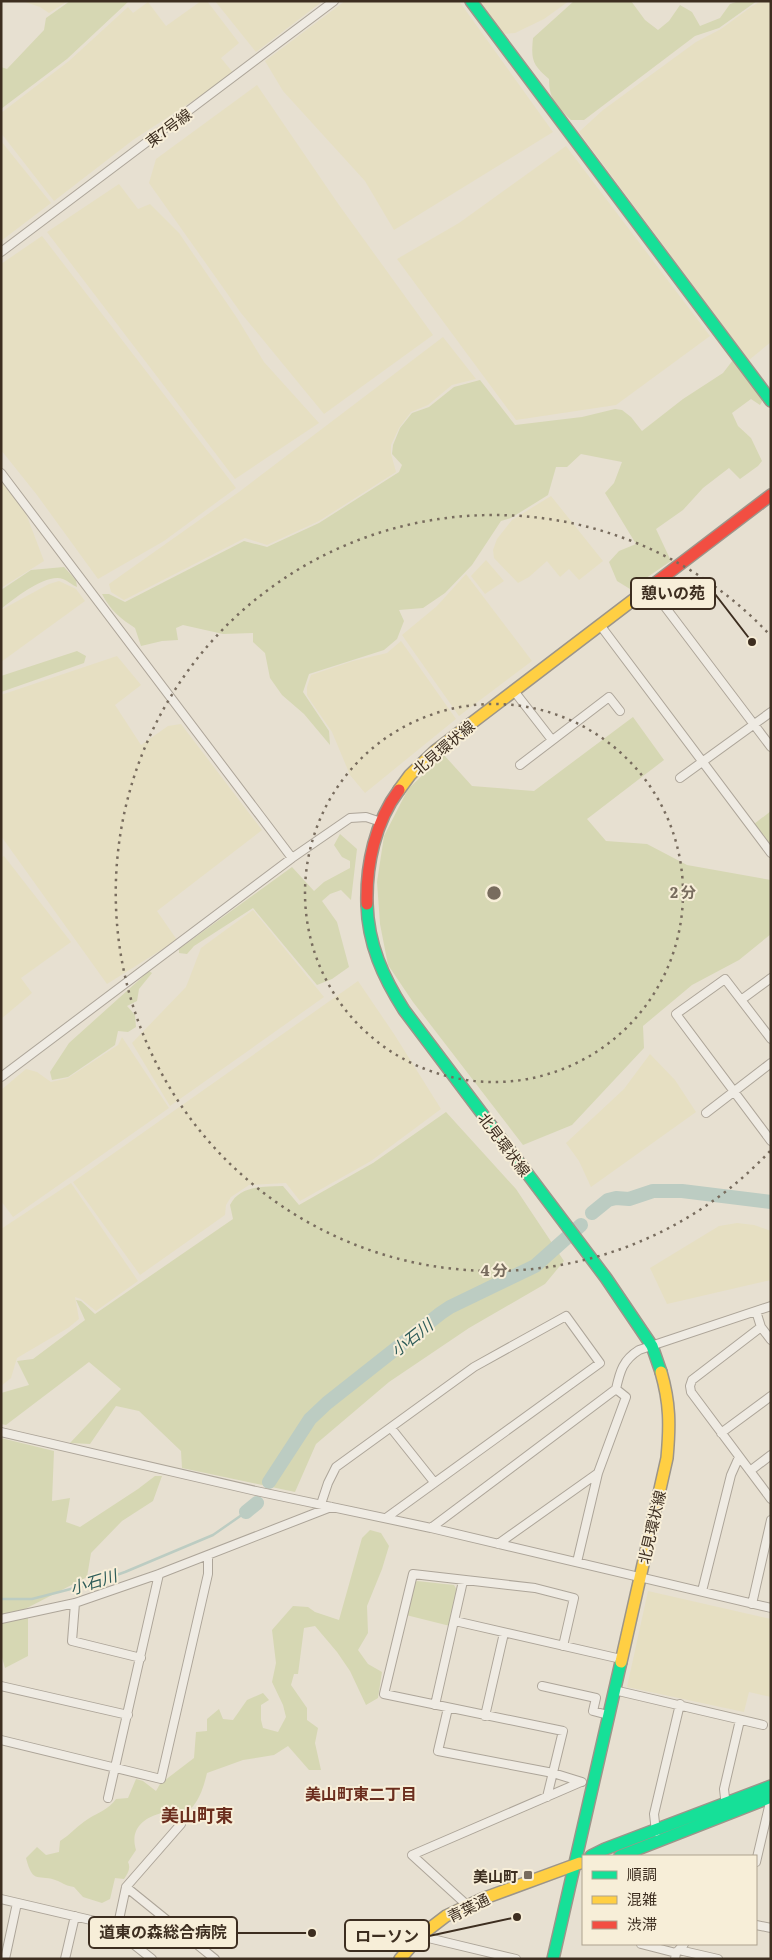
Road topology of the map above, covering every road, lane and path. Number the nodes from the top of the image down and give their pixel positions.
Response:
1 (334, 1) edge
2 (471, 1) edge
3 (1, 252) edge
4 (771, 401) edge
5 (1, 473) edge
6 (771, 495) edge
7 (650, 587) junction
8 (600, 625) junction
9 (514, 691) junction
10 (620, 711) dead end
11 (771, 712) edge
12 (754, 724) junction
13 (552, 740) junction
14 (771, 747) edge
15 (702, 762) junction
16 (520, 765) dead end
17 (680, 778) dead end
18 (381, 822) junction
19 (771, 853) edge
20 (292, 858) junction
21 (771, 978) edge
22 (741, 1000) junction
23 (771, 1039) edge
24 (771, 1063) edge
25 (1, 1077) edge
26 (734, 1092) junction
27 (706, 1113) dead end
28 (771, 1141) edge
29 (771, 1306) edge
30 (756, 1311) junction
31 (761, 1328) junction
32 (771, 1340) edge
33 (652, 1346) junction
34 (616, 1389) junction
35 (771, 1396) edge
36 (391, 1428) junction
37 (1, 1432) edge
38 (721, 1433) junction
39 (771, 1455) edge
40 (738, 1457) junction
41 (750, 1471) junction
42 (598, 1473) junction
43 (434, 1482) junction
44 (771, 1499) edge
45 (321, 1504) junction
46 (333, 1506) junction
47 (386, 1518) junction
48 (771, 1520) edge
49 (431, 1528) junction
50 (498, 1544) junction
51 (208, 1555) junction
52 (577, 1562) junction
53 (160, 1574) junction
54 (640, 1578) junction
55 (464, 1581) junction
56 (702, 1591) junction
57 (74, 1603) junction
58 (752, 1604) junction
59 (771, 1608) edge
60 (1, 1619) edge
61 (455, 1621) junction
62 (504, 1633) junction
63 (563, 1646) junction
64 (141, 1658) junction
65 (621, 1659) junction
66 (1, 1686) edge
67 (542, 1686) dead end
68 (614, 1690) junction
69 (680, 1704) junction
70 (435, 1705) junction
71 (448, 1708) junction
72 (608, 1714) junction
73 (128, 1715) junction
74 (485, 1716) junction
75 (740, 1720) junction
76 (763, 1725) dead end
77 (1, 1740) edge
78 (116, 1767) junction
79 (553, 1773) junction
80 (581, 1782) junction
81 (593, 1785) junction
82 (771, 1786) edge
83 (547, 1796) junction
84 (108, 1798) dead end
85 (771, 1798) edge
86 (726, 1809) junction
87 (181, 1824) dead end
88 (657, 1836) junction
89 (582, 1855) edge
90 (593, 1855) edge
91 (622, 1855) edge
92 (757, 1858) edge
93 (581, 1863) edge
94 (126, 1886) junction
95 (1, 1899) edge
96 (17, 1903) junction
97 (468, 1906) junction
98 (75, 1916) junction
99 (757, 1925) edge
100 (771, 1928) edge
101 (117, 1929) junction
102 (420, 1936) junction
103 (646, 1945) edge
104 (679, 1951) edge
105 (5, 1959) edge
106 (65, 1959) edge
107 (152, 1959) edge
108 (215, 1959) edge
109 (400, 1959) edge
110 (516, 1959) edge
111 (553, 1959) edge
112 (718, 1959) edge

1 - 3 street, 東7号線
2 - 4 main road
5 - 20 street
6 - 7 main road, 北見環状線
7 - 8 main road, 北見環状線
7 - 12 street
8 - 9 main road, 北見環状線
8 - 15 street
9 - 13 street
9 - 18 main road, 北見環状線
10 - 13 street
11 - 12 street
12 - 14 street
12 - 15 street
13 - 16 street
15 - 17 street
15 - 19 street
18 - 20 street
18 - 33 main road, 北見環状線
20 - 25 street
21 - 22 street
22 - 23 street
22 - 26 street
24 - 26 street
26 - 27 street
26 - 28 street
29 - 30 street
30 - 31 street
30 - 33 street
31 - 32 street
31 - 38 street
33 - 34 street
33 - 54 main road, 北見環状線
34 - 42 street
34 - 49 street
35 - 38 street
36 - 43 street
36 - 43 street
36 - 45 street
37 - 45 street
38 - 40 street
39 - 41 street
40 - 41 street
40 - 56 street
41 - 44 street
42 - 50 street
42 - 52 street
43 - 47 street
45 - 46 street
46 - 47 street
46 - 51 street
47 - 49 street
48 - 58 street
49 - 50 street
50 - 52 street
51 - 53 street
51 - 78 street
52 - 54 street
53 - 57 street
53 - 64 street
54 - 56 street
54 - 65 main road, 北見環状線
55 - 61 street
55 - 63 street
55 - 70 street
56 - 58 street
57 - 60 street
57 - 64 street
58 - 59 street
61 - 62 street
61 - 70 street
62 - 63 street
62 - 74 street
63 - 65 street
64 - 73 street
65 - 68 main road, 北見環状線
66 - 73 street
67 - 72 street
68 - 69 street
68 - 72 main road, 北見環状線
69 - 75 street
69 - 88 street
70 - 71 street
71 - 74 street
71 - 79 street
72 - 81 main road, 北見環状線
73 - 78 street
74 - 79 street
75 - 76 street
75 - 86 street
77 - 78 street
78 - 84 street
79 - 80 street
79 - 83 street
80 - 81 street
80 - 83 street
81 - 89 main road, 北見環状線
82 - 86 main road
83 - 97 street
85 - 86 main road
85 - 92 street
86 - 88 main road
87 - 94 street
88 - 90 main road
88 - 91 main road
93 - 97 main road, 青葉通
93 - 111 main road, 北見環状線
94 - 101 street
94 - 108 street
95 - 96 street
96 - 98 street
96 - 105 street
97 - 102 main road, 青葉通
98 - 101 street
98 - 106 street
99 - 100 street
101 - 107 street
102 - 109 main road, 青葉通
102 - 110 street
103 - 104 street
104 - 112 street

